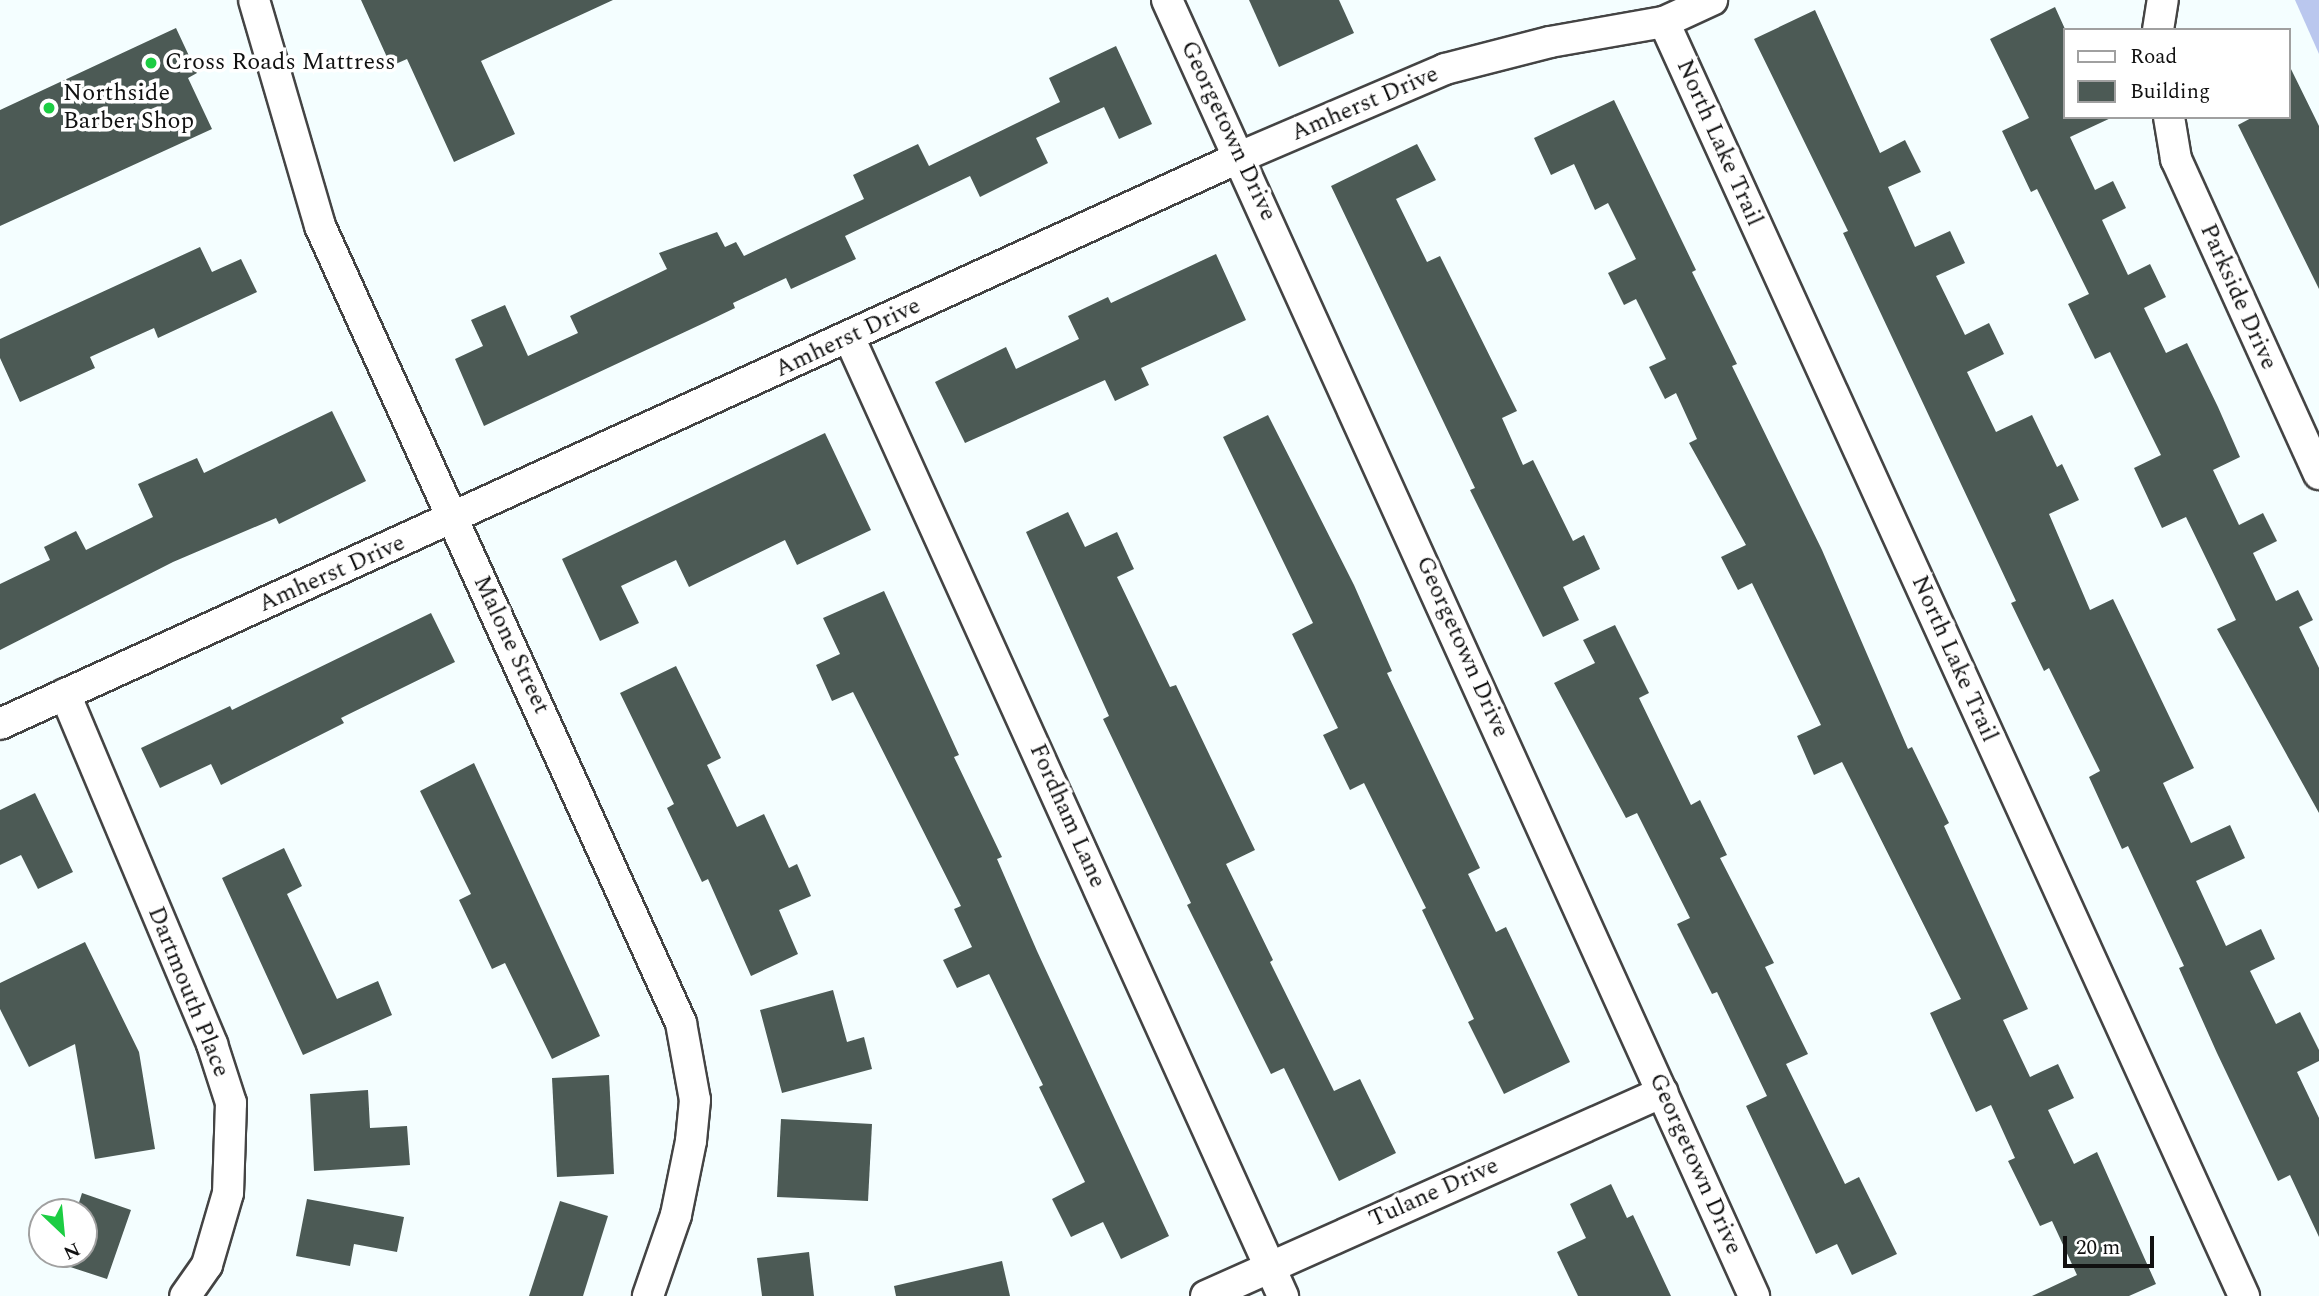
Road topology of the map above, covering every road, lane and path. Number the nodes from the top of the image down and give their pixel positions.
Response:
1 (254, 0) edge
2 (1167, 0) edge
3 (1712, 0) edge
4 (2163, 0) edge
5 (1664, 22) junction
6 (2158, 28) edge
7 (2169, 119) edge
8 (1240, 158) junction
9 (849, 337) junction
10 (2319, 474) edge
11 (454, 519) junction
12 (65, 695) junction
13 (0, 724) edge
14 (1663, 1092) junction
15 (1269, 1266) junction
16 (651, 1292) edge
17 (185, 1296) edge
18 (1206, 1296) edge
19 (1283, 1296) edge
20 (1754, 1296) edge
21 (2244, 1296) edge

1 - 11 street, Malone Street
2 - 8 street, Georgetown Drive
3 - 5 street, Amherst Drive
4 - 6 street
5 - 8 street, Amherst Drive
5 - 21 street, North Lake Trail
7 - 10 street, Parkside Drive
8 - 9 street, Amherst Drive
8 - 14 street, Georgetown Drive
9 - 11 street, Amherst Drive
9 - 15 street, Fordham Lane
11 - 12 street, Amherst Drive
11 - 16 street, Malone Street
12 - 13 street, Amherst Drive
12 - 17 street, Dartmouth Place
14 - 15 street, Tulane Drive
14 - 20 street, Georgetown Drive
15 - 18 street, Tulane Drive
15 - 19 street, Fordham Lane

